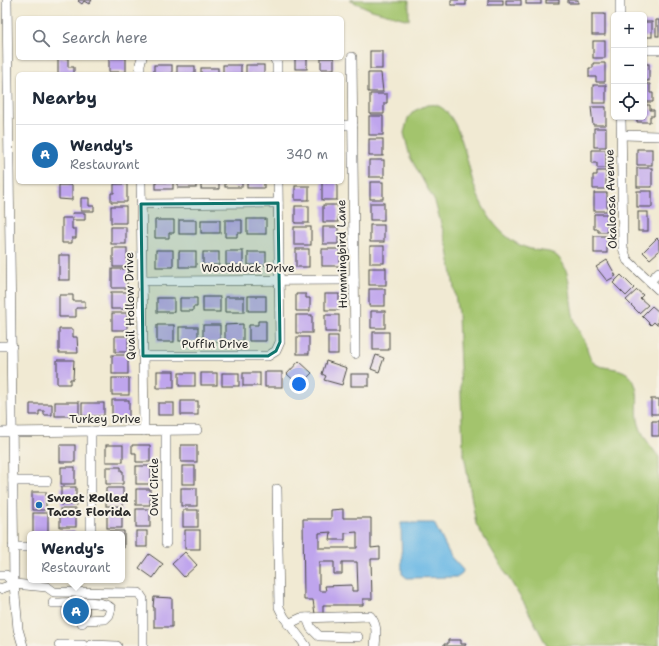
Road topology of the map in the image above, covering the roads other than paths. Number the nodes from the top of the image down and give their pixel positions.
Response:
1 (7, 0) edge
2 (620, 0) edge
3 (620, 12) edge
4 (647, 50) edge
5 (659, 50) edge
6 (352, 57) dead end
7 (275, 60) edge
8 (141, 61) edge
9 (140, 72) edge
10 (277, 72) edge
11 (621, 120) edge
12 (344, 125) edge
13 (353, 125) junction
14 (622, 135) junction
15 (659, 136) edge
16 (141, 184) edge
17 (278, 184) edge
18 (278, 202) junction
19 (141, 204) junction
20 (659, 272) edge
21 (279, 280) junction
22 (354, 280) junction
23 (142, 281) junction
24 (650, 281) junction
25 (659, 290) edge
26 (0, 346) edge
27 (12, 346) junction
28 (355, 354) dead end
29 (143, 356) junction
30 (166, 430) junction
31 (197, 430) dead end
32 (12, 431) junction
33 (91, 431) junction
34 (144, 431) junction
35 (0, 432) edge
36 (13, 481) junction
37 (47, 481) dead end
38 (277, 489) dead end
39 (91, 531) edge
40 (166, 543) dead end
41 (13, 547) junction
42 (27, 547) edge
43 (0, 575) edge
44 (14, 584) junction
45 (0, 589) edge
46 (53, 603) dead end
47 (307, 618) junction
48 (82, 623) dead end
49 (288, 624) junction
50 (358, 637) dead end
51 (59, 645) dead end
52 (23, 646) edge
53 (117, 646) edge
54 (142, 646) edge
55 (306, 646) edge
56 (375, 646) edge

1 - 27 street
2 - 3 street
4 - 5 street
6 - 13 street, Hummingbird Lane
7 - 10 street
8 - 9 street
11 - 14 street, Okaloosa Avenue
12 - 13 street
13 - 22 street, Hummingbird Lane
14 - 15 street
14 - 24 street, Okaloosa Avenue
16 - 19 street, Quail Hollow Drive
17 - 18 street
18 - 19 street
18 - 21 street
19 - 23 street, Quail Hollow Drive
20 - 24 street
21 - 22 street, Woodduck Drive
21 - 23 street, Woodduck Drive
21 - 29 street, Puffin Drive
22 - 28 street, Hummingbird Lane
23 - 29 street, Quail Hollow Drive
24 - 25 street, Okaloosa Avenue
26 - 27 street
27 - 32 street
29 - 34 street, Quail Hollow Drive
30 - 31 street, Turkey Drive
30 - 34 street, Turkey Drive
30 - 40 street, Owl Circle
32 - 33 street, Turkey Drive
32 - 35 street, Turkey Drive
32 - 36 street
33 - 34 street, Turkey Drive
33 - 39 street
36 - 37 street
36 - 41 street
38 - 49 street
41 - 42 street
41 - 44 street
43 - 44 street
44 - 45 street
44 - 52 street
44 - 54 street
46 - 48 street
47 - 49 street
47 - 50 street
47 - 56 street
49 - 55 street
51 - 53 street

